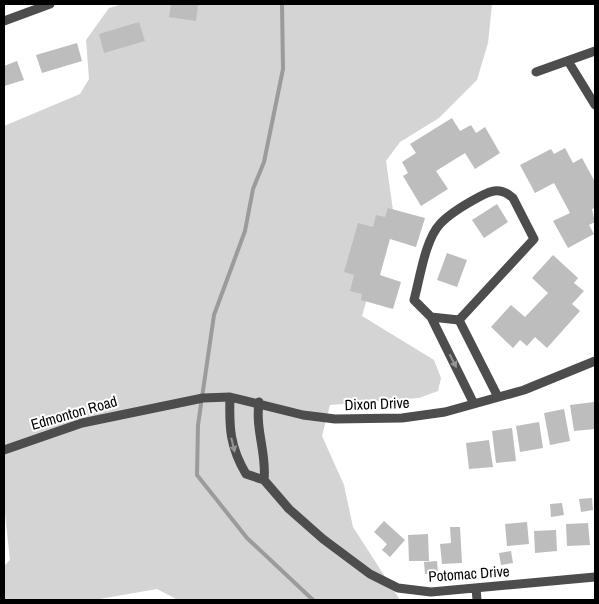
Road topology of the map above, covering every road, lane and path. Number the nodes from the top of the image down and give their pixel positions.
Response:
1 (50, 4) edge
2 (4, 21) edge
3 (595, 51) edge
4 (568, 61) junction
5 (536, 72) dead end
6 (595, 104) edge
7 (431, 317) junction
8 (459, 320) junction
9 (595, 361) edge
10 (230, 396) junction
11 (498, 396) junction
12 (259, 402) junction
13 (474, 404) junction
14 (154, 407) joint
15 (4, 450) edge
16 (264, 480) junction
17 (595, 577) edge
18 (476, 588) junction
19 (477, 600) edge

1 - 2 street
3 - 4 street
4 - 5 street
4 - 6 street
7 - 8 street
7 - 8 street
7 -> 13 street
8 - 11 street
9 - 11 street, Dixon Drive
10 - 12 street, Dixon Drive
10 - 14 street, Dixon Drive
10 -> 16 street, Potomac Drive
11 - 13 street, Dixon Drive
12 - 13 street, Dixon Drive
12 - 16 street
14 - 15 street, Edmonton Road
16 - 18 street, Potomac Drive
17 - 18 street, Potomac Drive
18 - 19 street

